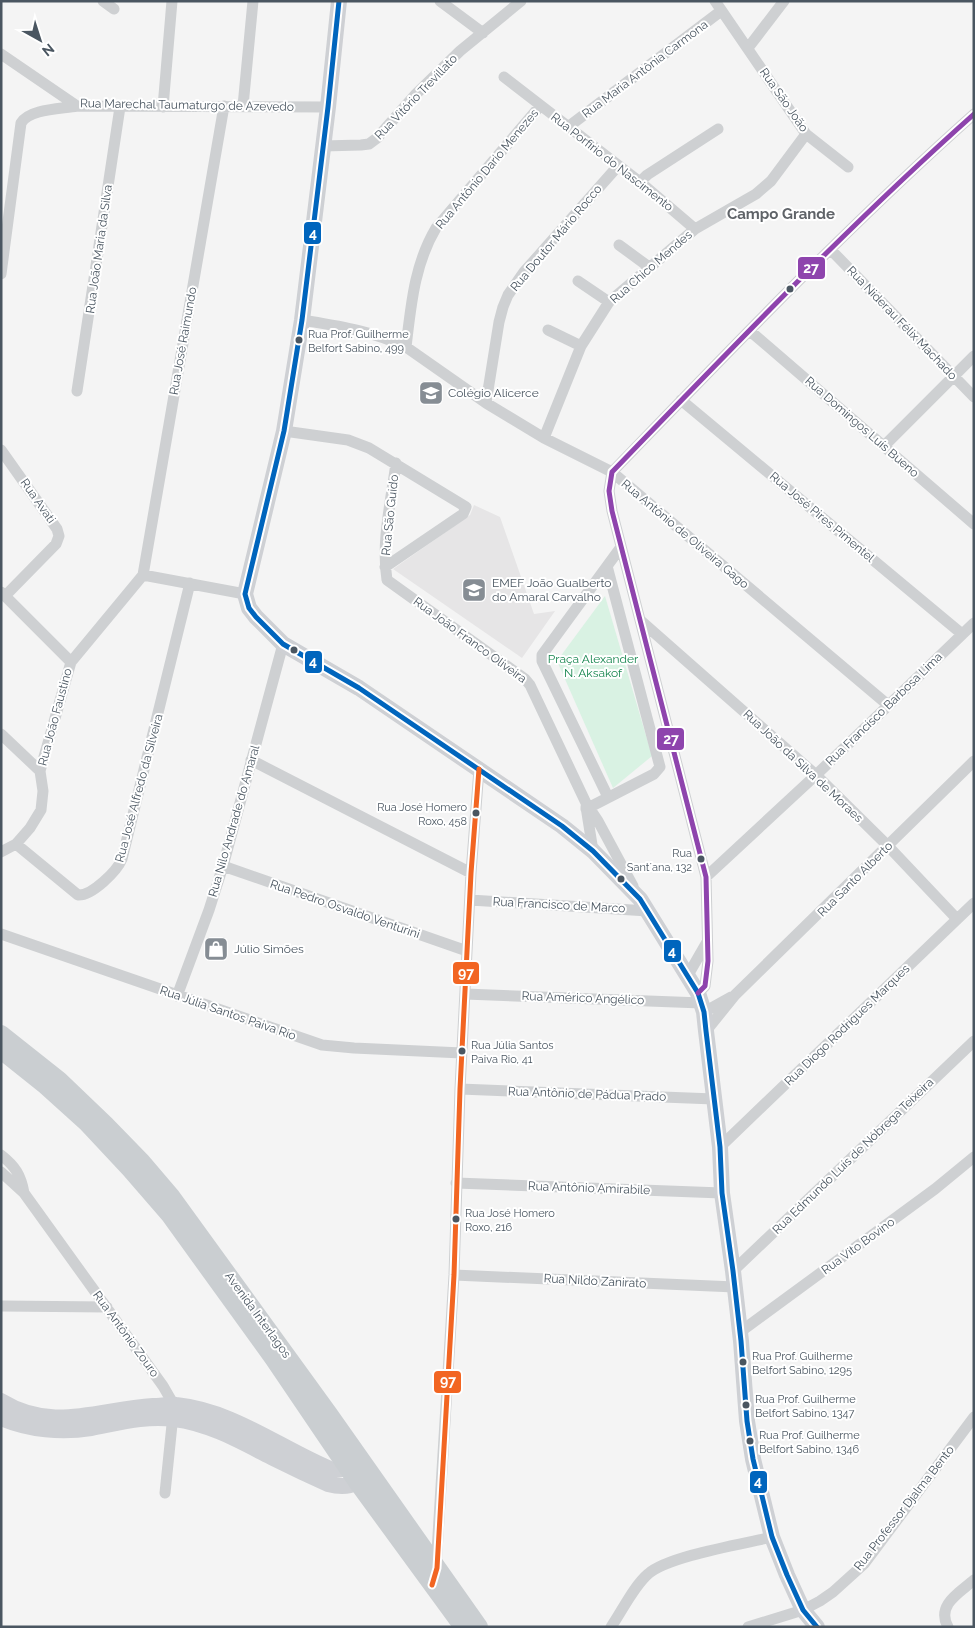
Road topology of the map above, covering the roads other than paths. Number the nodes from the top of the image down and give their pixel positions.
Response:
1 (103, 1) edge
2 (172, 1) edge
3 (253, 1) edge
4 (339, 1) edge
5 (440, 1) edge
6 (521, 1) edge
7 (784, 1) edge
8 (718, 6) edge
9 (114, 9) dead end
10 (483, 32) junction
11 (748, 48) junction
12 (1, 54) edge
13 (504, 77) dead end
14 (77, 106) junction
15 (224, 106) junction
16 (243, 106) junction
17 (328, 106) junction
18 (540, 106) junction
19 (120, 107) junction
20 (163, 107) junction
21 (974, 114) edge
22 (568, 127) junction
23 (718, 129) dead end
24 (806, 134) junction
25 (323, 146) junction
26 (618, 166) junction
27 (848, 167) dead end
28 (640, 182) junction
29 (696, 229) junction
30 (619, 245) dead end
31 (830, 250) junction
32 (648, 267) junction
33 (1, 274) edge
34 (578, 280) dead end
35 (610, 302) junction
36 (302, 320) junction
37 (548, 330) dead end
38 (750, 331) junction
39 (581, 346) junction
40 (406, 347) junction
41 (974, 356) edge
42 (953, 376) junction
43 (77, 391) dead end
44 (974, 397) edge
45 (681, 400) junction
46 (486, 403) junction
47 (284, 431) junction
48 (544, 438) junction
49 (884, 446) junction
50 (1, 450) edge
51 (396, 463) junction
52 (612, 472) junction
53 (974, 524) edge
54 (621, 547) junction
55 (607, 566) junction
56 (385, 567) junction
57 (142, 575) junction
58 (190, 583) junction
59 (3, 594) edge
60 (245, 594) junction
61 (641, 621) junction
62 (974, 623) edge
63 (962, 634) junction
64 (283, 644) junction
65 (70, 662) junction
66 (888, 705) junction
67 (1, 734) edge
68 (251, 760) junction
69 (974, 761) edge
70 (479, 769) junction
71 (40, 771) junction
72 (816, 775) junction
73 (608, 797) junction
74 (587, 806) junction
75 (16, 844) junction
76 (888, 846) junction
77 (593, 851) junction
78 (1, 852) edge
79 (222, 866) junction
80 (471, 872) junction
81 (706, 877) junction
82 (470, 900) junction
83 (974, 903) edge
84 (644, 905) junction
85 (957, 919) junction
86 (1, 934) edge
87 (707, 940) junction
88 (467, 952) junction
89 (688, 975) junction
90 (464, 994) junction
91 (735, 995) junction
92 (177, 996) junction
93 (701, 1003) junction
94 (706, 1031) junction
95 (1, 1034) edge
96 (974, 1041) edge
97 (1, 1050) edge
98 (462, 1053) junction
99 (460, 1089) junction
100 (714, 1099) junction
101 (720, 1147) junction
102 (1, 1155) edge
103 (974, 1157) edge
104 (1, 1172) edge
105 (456, 1183) junction
106 (722, 1193) junction
107 (24, 1194) junction
108 (454, 1275) junction
109 (734, 1279) junction
110 (1, 1306) edge
111 (107, 1307) junction
112 (740, 1332) junction
113 (1, 1401) edge
114 (174, 1412) junction
115 (974, 1417) edge
116 (2, 1418) edge
117 (970, 1431) edge
118 (359, 1471) junction
119 (165, 1493) dead end
120 (772, 1537) junction
121 (437, 1568) junction
122 (974, 1580) edge
123 (432, 1585) junction
124 (803, 1610) junction
125 (463, 1627) edge
126 (479, 1627) edge
127 (611, 1627) edge
128 (748, 1627) edge
129 (817, 1627) edge
130 (948, 1627) edge

1 - 9 street
2 - 20 street
3 - 16 street
4 - 17 street
5 - 10 street
6 - 10 street, Rua Vitório Trevillato
7 - 11 street
8 - 11 street, Rua São João
8 - 22 street, Rua Maria Antônia Carmona
10 - 25 street, Rua Vitório Trevillato
11 - 24 street, Rua São João
12 - 14 street, Rua Marechal Taumaturgo de Azevedo
13 - 18 street, Rua Porfírio do Nascimento
14 - 19 street, Rua Marechal Taumaturgo de Azevedo
14 - 33 street
15 - 16 street, Rua Marechal Taumaturgo de Azevedo
15 - 20 street, Rua Marechal Taumaturgo de Azevedo
15 - 57 street, Rua José Raimundo
16 - 17 street, Rua Marechal Taumaturgo de Azevedo
17 - 25 street
18 - 22 street, Rua Porfírio do Nascimento
18 - 40 street, Rua Antônio Dario Menezes
19 - 20 street, Rua Marechal Taumaturgo de Azevedo
19 - 43 street, Rua João Maria da Silva
21 - 31 street
22 - 26 street, Rua Porfírio do Nascimento
23 - 28 street
24 - 27 street, Rua São João
24 - 29 street, Rua Chico Mendes
25 - 36 street
26 - 28 street, Rua Porfírio do Nascimento
26 - 46 street, Rua Doutor Mário Rocco
28 - 29 street, Rua Porfírio do Nascimento
29 - 32 street, Rua Chico Mendes
30 - 32 street
31 - 38 street
31 - 42 street, Rua Niderau Félix Machado
32 - 35 street, Rua Chico Mendes
34 - 35 street
35 - 39 street, Rua Chico Mendes
36 - 40 street, Rua Antônio de Oliveira Gago
36 - 47 street
37 - 39 street
38 - 45 street
38 - 49 street, Rua Domingos Luís Bueno
39 - 48 street, Rua Chico Mendes
40 - 46 street, Rua Antônio de Oliveira Gago
41 - 42 street
42 - 44 street, Rua Niderau Félix Machado
42 - 49 street
45 - 52 street
45 - 63 street, Rua José Pires Pimentel
46 - 48 street, Rua Antônio de Oliveira Gago
47 - 51 street
47 - 60 street
48 - 52 street, Rua Antônio de Oliveira Gago
49 - 53 street, Rua Domingos Luís Bueno
50 - 59 street, Rua Avati
51 - 56 street, Rua São Guido
51 - 56 street
52 - 54 street
52 - 66 street, Rua Antônio de Oliveira Gago
54 - 55 street
54 - 61 street
55 - 73 street
55 - 73 street
56 - 74 street, Rua João Franco Oliveira
57 - 58 street
57 - 65 street, Rua João Faustino
58 - 60 street
58 - 75 street, Rua José Alfredo da Silveira
59 - 65 street
60 - 64 street
61 - 72 street, Rua João da Silva de Moraes
61 - 81 street
62 - 63 street, Rua Francisco Barbosa Lima
63 - 66 street, Rua Francisco Barbosa Lima
64 - 68 street, Rua Nilo Andrade do Amaral
64 - 70 street
65 - 71 street, Rua João Faustino
66 - 72 street, Rua Francisco Barbosa Lima
67 - 71 street
68 - 79 street, Rua Nilo Andrade do Amaral
68 - 80 street
69 - 76 street, Rua Santo Alberto
70 - 77 street
70 - 80 street
71 - 75 street, Rua João Faustino
72 - 76 street, Rua João da Silva de Moraes
72 - 81 street, Rua Francisco Barbosa Lima
73 - 74 street
74 - 77 street, Rua João Franco Oliveira
74 - 84 street, Rua João Franco Oliveira
75 - 78 street, Rua João Faustino
76 - 85 street, Rua João da Silva de Moraes
76 - 91 street, Rua Santo Alberto
77 - 84 street
79 - 88 street, Rua Pedro Osvaldo Venturini
79 - 92 street, Rua Nilo Andrade do Amaral
80 - 82 street
81 - 87 street
82 - 84 street, Rua Francisco de Marco
82 - 88 street
83 - 85 street, Rua Diogo Rodrigues Marques
84 - 89 street, Rua João Franco Oliveira
85 - 101 street, Rua Diogo Rodrigues Marques
86 - 92 street, Rua Júlia Santos Paiva Rio
87 - 89 street
87 - 93 street
88 - 90 street
89 - 93 street, Rua João Franco Oliveira
90 - 93 street, Rua Américo Angélico
90 - 98 street
91 - 93 street, Rua Santo Alberto
91 - 94 street, Rua Santo Alberto
92 - 98 street, Rua Júlia Santos Paiva Rio
93 - 94 street
94 - 100 street
95 - 118 main road, Avenida Interlagos
96 - 109 street, Rua Edmundo Luís de Nóbrega Teixeira
97 - 118 main road, Avenida Interlagos
98 - 99 street
99 - 100 street, Rua Antônio de Pádua Prado
99 - 105 street
100 - 101 street
101 - 106 street
102 - 107 street, Rua Antônio Zouro
103 - 112 street, Rua Vito Bovino
104 - 107 street, Rua Antônio Zouro
105 - 106 street, Rua Antônio Amirabile
105 - 108 street
106 - 109 street
107 - 111 street, Rua Antônio Zouro
108 - 109 street, Rua Nildo Zanirato
108 - 121 street
109 - 112 street
110 - 111 street
111 - 114 street, Rua Antônio Zouro
112 - 120 street
113 - 114 street
114 - 116 street
114 - 118 street
114 - 119 street
115 - 117 street, Rua Professor Djalma Bento
117 - 124 street, Rua Professor Djalma Bento
118 - 121 main road, Avenida Interlagos
118 - 123 main road, Avenida Interlagos
120 - 124 street
120 - 127 street
121 - 123 street
121 - 126 main road, Avenida Interlagos
122 - 130 street
123 - 125 main road, Avenida Interlagos
124 - 128 street, Rua Professor Djalma Bento
124 - 129 street

